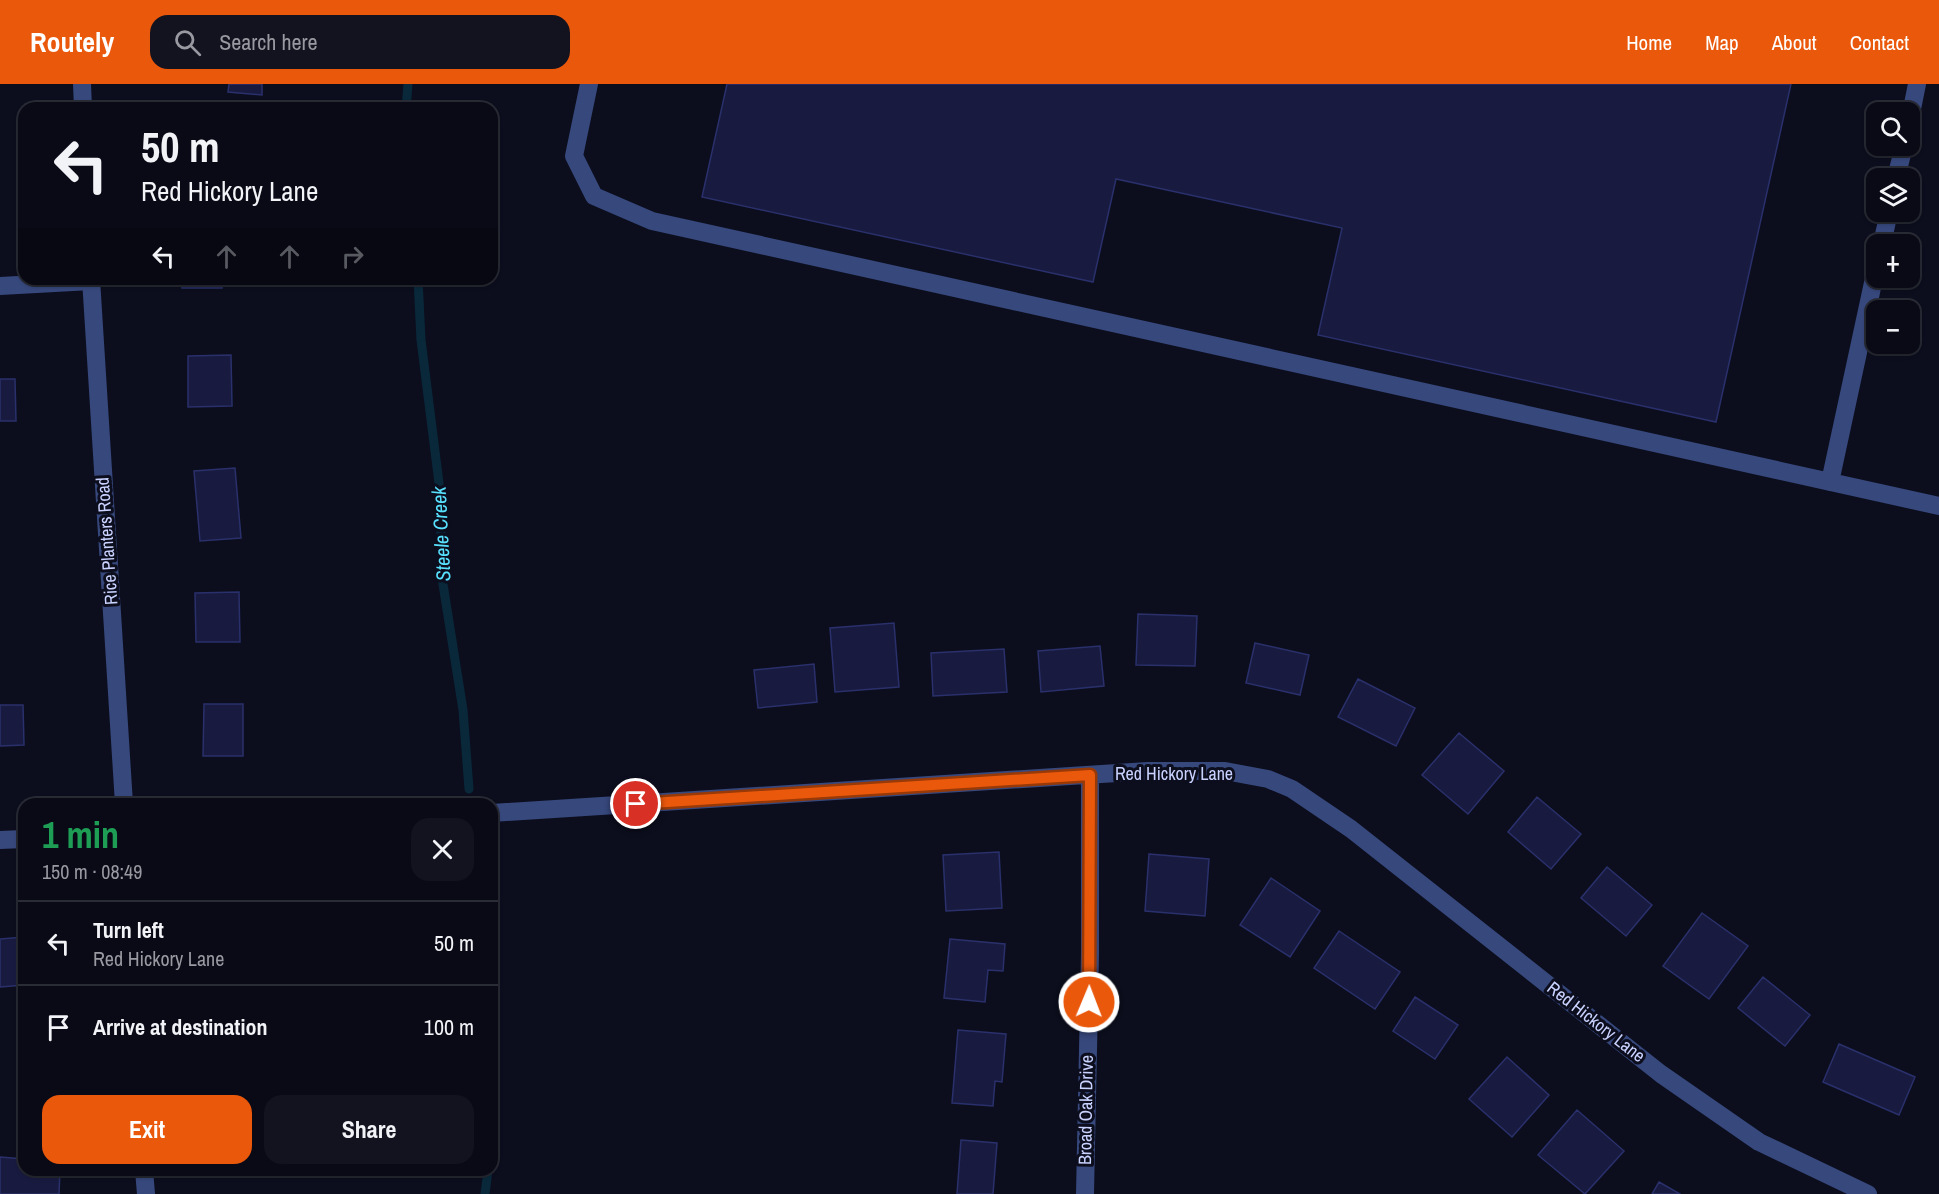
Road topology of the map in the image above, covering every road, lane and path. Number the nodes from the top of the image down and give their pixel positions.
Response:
1 (82, 84) edge
2 (589, 84) edge
3 (1917, 84) edge
4 (83, 102) edge
5 (1913, 102) edge
6 (18, 285) edge
7 (91, 285) edge
8 (0, 286) edge
9 (1872, 288) edge
10 (1830, 482) junction
11 (1939, 506) edge
12 (1090, 775) junction
13 (124, 798) edge
14 (498, 813) edge
15 (18, 839) edge
16 (0, 840) edge
17 (144, 1176) edge
18 (146, 1194) edge
19 (1085, 1194) edge
20 (1868, 1194) edge

1 - 4 street
2 - 10 street
3 - 5 street
6 - 8 street
7 - 13 street, Rice Planters Road
9 - 10 street
10 - 11 street
12 - 14 street, Red Hickory Lane
12 - 19 street, Broad Oak Drive
12 - 20 street, Red Hickory Lane
15 - 16 street
17 - 18 street

